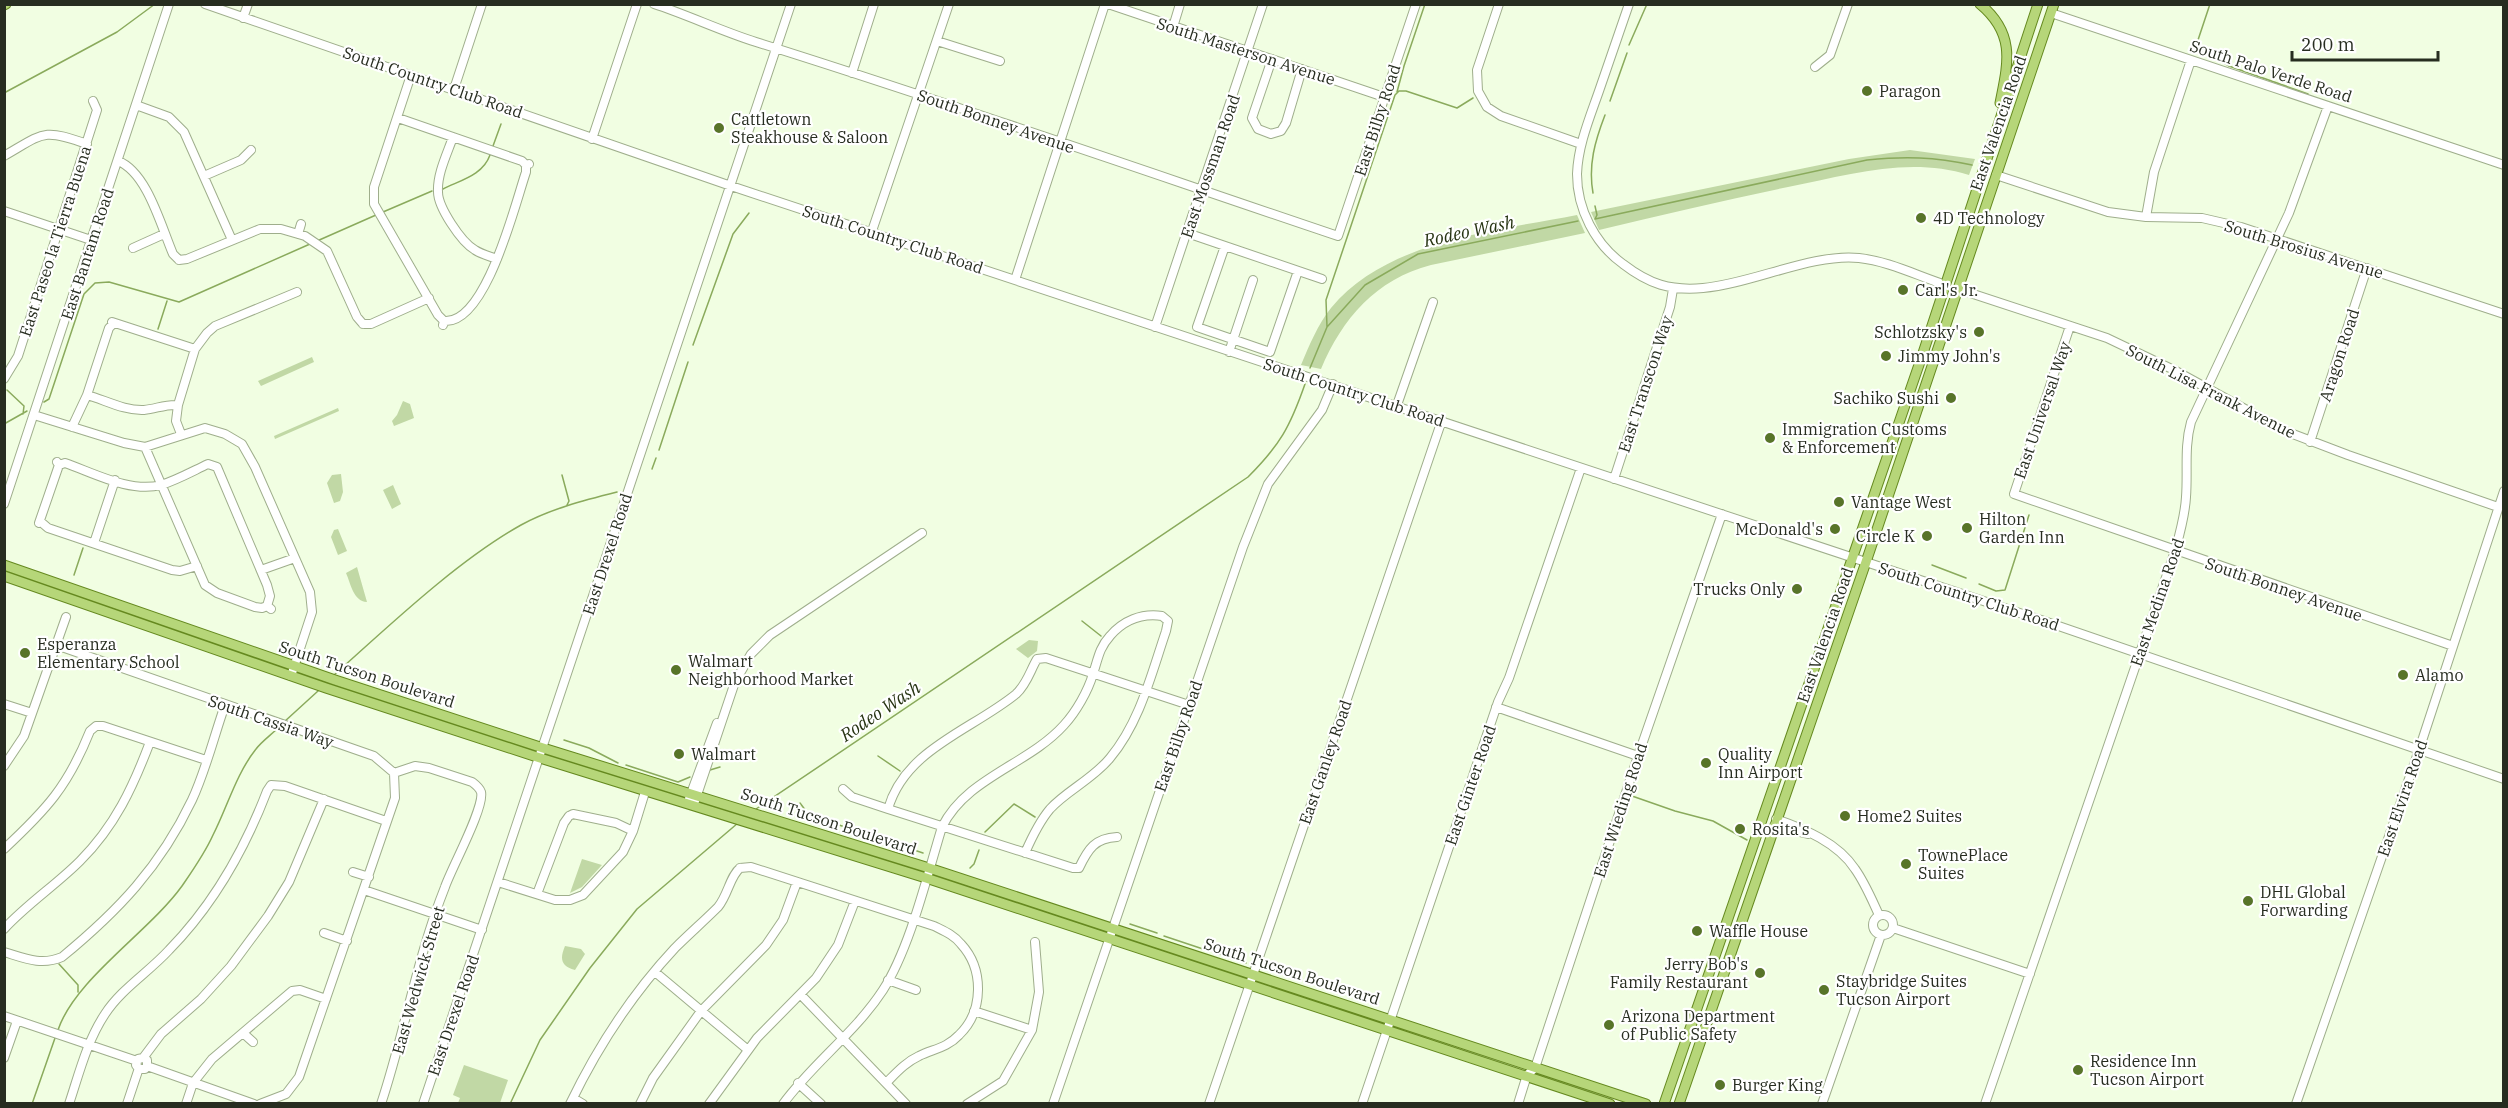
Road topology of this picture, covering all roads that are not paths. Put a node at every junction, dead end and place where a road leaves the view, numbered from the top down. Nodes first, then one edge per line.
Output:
1 (169, 4) edge
2 (205, 4) edge
3 (249, 4) edge
4 (482, 4) edge
5 (637, 4) edge
6 (654, 4) edge
7 (792, 4) edge
8 (874, 4) edge
9 (949, 4) edge
10 (1106, 4) edge
11 (1180, 4) edge
12 (1263, 4) edge
13 (1416, 4) edge
14 (1499, 4) edge
15 (1629, 4) edge
16 (1848, 4) edge
17 (1980, 4) edge
18 (2035, 5) edge
19 (2053, 9) edge
20 (243, 18) junction
21 (1173, 27) junction
22 (937, 41) junction
23 (777, 48) junction
24 (1248, 51) junction
25 (1272, 59) junction
26 (2191, 60) junction
27 (1000, 61) dead end
28 (1815, 67) dead end
29 (1302, 69) junction
30 (852, 73) junction
31 (411, 75) junction
32 (454, 88) junction
33 (918, 94) junction
34 (1384, 97) junction
35 (93, 101) dead end
36 (136, 105) junction
37 (2328, 105) junction
38 (398, 118) junction
39 (453, 137) junction
40 (592, 139) junction
41 (1061, 142) junction
42 (87, 144) junction
43 (1581, 144) junction
44 (1990, 149) junction
45 (251, 150) dead end
46 (4, 156) edge
47 (118, 161) junction
48 (2504, 165) edge
49 (204, 176) junction
50 (1996, 176) junction
51 (731, 186) junction
52 (1201, 190) junction
53 (5, 215) edge
54 (2146, 217) junction
55 (301, 224) dead end
56 (59, 229) junction
57 (872, 231) junction
58 (1187, 233) junction
59 (164, 234) junction
60 (298, 234) junction
61 (1338, 236) joint
62 (2278, 239) junction
63 (91, 240) junction
64 (232, 240) junction
65 (1225, 246) junction
66 (134, 248) dead end
67 (496, 259) junction
68 (2367, 268) junction
69 (1298, 271) junction
70 (1322, 279) dead end
71 (1015, 280) junction
72 (1253, 280) dead end
73 (1946, 285) junction
74 (1673, 289) junction
75 (1958, 289) junction
76 (297, 292) dead end
77 (429, 298) junction
78 (1432, 302) dead end
79 (2504, 314) edge
80 (2070, 326) junction
81 (1155, 327) junction
82 (1233, 340) junction
83 (195, 349) junction
84 (1229, 352) junction
85 (4, 379) edge
86 (1333, 384) junction
87 (2206, 388) junction
88 (87, 394) junction
89 (178, 405) junction
90 (1397, 405) junction
91 (34, 414) junction
92 (1442, 420) junction
93 (72, 427) junction
94 (181, 434) junction
95 (2310, 442) junction
96 (145, 447) junction
97 (1581, 468) junction
98 (1614, 479) junction
99 (115, 480) junction
100 (161, 484) junction
101 (2504, 491) edge
102 (2014, 494) joint
103 (5, 498) edge
104 (2498, 507) junction
105 (1722, 514) junction
106 (922, 533) dead end
107 (94, 543) junction
108 (2175, 551) junction
109 (1852, 557) junction
110 (295, 558) junction
111 (1866, 562) junction
112 (4, 565) edge
113 (197, 566) junction
114 (261, 570) junction
115 (4, 576) edge
116 (66, 617) dead end
117 (56, 645) junction
118 (2453, 646) junction
119 (2140, 654) junction
120 (293, 671) junction
121 (1093, 674) junction
122 (1146, 691) junction
123 (1804, 697) junction
124 (1817, 702) junction
125 (4, 704) edge
126 (225, 705) junction
127 (1189, 705) junction
128 (1496, 707) junction
129 (33, 713) junction
130 (150, 742) junction
131 (543, 748) junction
132 (2418, 750) junction
133 (1638, 756) junction
134 (540, 758) junction
135 (206, 760) junction
136 (4, 766) edge
137 (394, 773) junction
138 (2504, 779) edge
139 (843, 789) dead end
140 (645, 792) junction
141 (694, 795) junction
142 (324, 799) junction
143 (690, 805) junction
144 (888, 809) junction
145 (1761, 817) junction
146 (386, 821) junction
147 (1775, 822) junction
148 (942, 827) junction
149 (633, 831) junction
150 (1117, 837) dead end
151 (4, 849) edge
152 (1025, 853) junction
153 (353, 872) dead end
154 (927, 873) junction
155 (369, 878) junction
156 (498, 882) junction
157 (797, 882) junction
158 (364, 890) junction
159 (537, 894) junction
160 (855, 901) junction
161 (436, 914) junction
162 (1880, 915) junction
163 (912, 919) junction
164 (1893, 928) junction
165 (4, 929) edge
166 (482, 930) junction
167 (324, 933) dead end
168 (1111, 934) junction
169 (1881, 935) junction
170 (347, 941) junction
171 (1035, 942) dead end
172 (4, 952) edge
173 (1710, 967) junction
174 (1723, 971) junction
175 (654, 972) junction
176 (2030, 974) junction
177 (1251, 978) junction
178 (888, 980) junction
179 (916, 990) dead end
180 (801, 995) junction
181 (326, 999) junction
182 (701, 1011) junction
183 (975, 1011) junction
184 (4, 1016) edge
185 (17, 1021) junction
186 (1388, 1023) junction
187 (1032, 1030) junction
188 (243, 1033) junction
189 (842, 1038) junction
190 (253, 1042) dead end
191 (89, 1045) junction
192 (748, 1050) junction
193 (4, 1058) edge
194 (141, 1064) junction
195 (1531, 1071) junction
196 (1003, 1081) junction
197 (886, 1082) junction
198 (193, 1083) junction
199 (798, 1083) junction
200 (1010, 1089) dead end
201 (571, 1101) edge
202 (383, 1103) edge
203 (69, 1104) edge
204 (127, 1104) edge
205 (186, 1104) edge
206 (254, 1104) edge
207 (260, 1104) edge
208 (423, 1104) edge
209 (583, 1104) edge
210 (640, 1104) edge
211 (709, 1104) edge
212 (783, 1104) edge
213 (820, 1104) edge
214 (906, 1104) edge
215 (967, 1104) edge
216 (1053, 1104) edge
217 (1209, 1104) edge
218 (1362, 1104) edge
219 (1518, 1104) edge
220 (1610, 1104) edge
221 (1646, 1104) edge
222 (1664, 1104) edge
223 (1678, 1104) edge
224 (1822, 1104) edge
225 (1985, 1104) edge
226 (2296, 1104) edge

1 - 36 street, East Bantam Road
2 - 20 street, South Country Club Road
3 - 20 street
4 - 32 street
5 - 40 street
6 - 23 street, South Bonney Avenue
7 - 23 street, East Drexel Road
8 - 30 street
9 - 22 street
10 - 21 street, South Masterson Avenue
10 - 41 street
11 - 21 street
12 - 24 street, East Mossman Road
13 - 34 street, East Bilby Road
14 - 43 street
15 - 43 street
16 - 28 street
17 - 44 main road
18 - 19 main road, South Palo Verde Road
18 - 44 main road, East Valencia Road
19 - 26 street, South Palo Verde Road
19 - 50 main road, East Valencia Road
20 - 31 street, South Country Club Road
21 - 24 street, South Masterson Avenue
22 - 27 street
22 - 33 street
23 - 30 street, South Bonney Avenue
23 - 51 street, East Drexel Road
24 - 25 street, South Masterson Avenue
24 - 52 street, East Mossman Road
25 - 29 street, South Masterson Avenue
25 - 29 street
26 - 37 street, South Palo Verde Road
26 - 54 street
29 - 34 street, South Masterson Avenue
30 - 33 street, South Bonney Avenue
31 - 32 street, South Country Club Road
31 - 38 street
32 - 40 street, South Country Club Road
33 - 41 street, South Bonney Avenue
33 - 57 street
34 - 61 street, East Bilby Road
35 - 42 street, East Paseo la Tierra Buena
36 - 47 street, East Bantam Road
36 - 49 street
37 - 48 street, South Palo Verde Road
37 - 62 street, East Medina Road
38 - 39 street
38 - 77 street
39 - 67 street
39 - 67 street
40 - 51 street, South Country Club Road
41 - 52 street, South Bonney Avenue
41 - 71 street
42 - 46 street
42 - 56 street, East Paseo la Tierra Buena
43 - 74 street
44 - 73 main road, East Valencia Road
45 - 49 street
47 - 59 street
47 - 63 street, East Bantam Road
49 - 64 street
50 - 54 street, South Brosius Avenue
50 - 75 main road, East Valencia Road
51 - 57 street, South Country Club Road
51 - 131 street, East Drexel Road
52 - 58 street, East Mossman Road
52 - 61 street, South Bonney Avenue
53 - 56 street
54 - 62 street, South Brosius Avenue
55 - 60 street
56 - 63 street
56 - 85 street, East Paseo la Tierra Buena
57 - 71 street, South Country Club Road
58 - 65 street
58 - 81 street, East Mossman Road
59 - 64 street
59 - 66 street
60 - 64 street
60 - 77 street
62 - 68 street, South Brosius Avenue
62 - 87 street, East Medina Road
63 - 91 street, East Bantam Road
65 - 69 street
65 - 82 street
67 - 77 street
68 - 79 street, South Brosius Avenue
68 - 95 street, Aragon Road
69 - 70 street
69 - 82 street
71 - 81 street, South Country Club Road
72 - 82 street
73 - 74 street
73 - 75 main road
73 - 109 main road, East Valencia Road
74 - 98 street, East Transcon Way
75 - 80 street, South Lisa Frank Avenue
75 - 111 main road, East Valencia Road
76 - 83 street
78 - 90 street
80 - 87 street, South Lisa Frank Avenue
80 - 102 street, East Universal Way
81 - 84 street, South Country Club Road
82 - 84 street
83 - 88 street
83 - 89 street
84 - 86 street, South Country Club Road
86 - 90 street, South Country Club Road
86 - 127 street, East Bilby Road
87 - 95 street, South Lisa Frank Avenue
87 - 108 street, East Medina Road
88 - 89 street
88 - 93 street
89 - 94 street
90 - 92 street, South Country Club Road
91 - 93 street
91 - 103 street, East Bantam Road
92 - 97 street, South Country Club Road
92 - 177 street, East Ganley Road
93 - 96 street
94 - 96 street
94 - 110 street
95 - 104 street, South Lisa Frank Avenue
96 - 100 street
97 - 98 street, South Country Club Road
97 - 128 street, East Ginter Road
98 - 105 street, South Country Club Road
99 - 100 street
99 - 107 street
99 - 107 street
100 - 113 street
100 - 114 street
101 - 104 street, East Elvira Road
102 - 108 street, South Bonney Avenue
104 - 118 street, East Elvira Road
105 - 109 street, South Country Club Road
105 - 133 street, East Wieding Road
106 - 141 street
107 - 113 street
108 - 118 street, South Bonney Avenue
108 - 119 street, East Medina Road
109 - 111 street, South Country Club Road
109 - 123 main road, East Valencia Road
110 - 114 street
110 - 120 street
111 - 119 street, South Country Club Road
111 - 124 main road, East Valencia Road
112 - 120 main road, South Tucson Boulevard
113 - 114 street
115 - 120 main road, South Tucson Boulevard
116 - 117 street
117 - 126 street, South Cassia Way
117 - 129 street
118 - 132 street, East Elvira Road
119 - 132 street, South Country Club Road
119 - 176 street, East Medina Road
120 - 131 main road, South Tucson Boulevard
120 - 134 main road, South Tucson Boulevard
121 - 122 street
121 - 122 street
121 - 144 street
121 - 148 street
122 - 127 street
122 - 152 street
123 - 124 main road
123 - 145 main road, East Valencia Road
124 - 147 main road, East Valencia Road
125 - 129 street
126 - 135 street
126 - 137 street, South Cassia Way
127 - 168 street, East Bilby Road
128 - 133 street
128 - 186 street, East Ginter Road
129 - 136 street
130 - 135 street
130 - 151 street
130 - 165 street
131 - 134 street, East Drexel Road
131 - 141 main road, South Tucson Boulevard
132 - 138 street, South Country Club Road
132 - 226 street, East Elvira Road
133 - 195 street, East Wieding Road
134 - 140 main road, South Tucson Boulevard
134 - 156 street, East Drexel Road
135 - 172 street
137 - 146 street
137 - 161 street, East Wedwick Street
139 - 144 street
140 - 143 main road, South Tucson Boulevard
140 - 149 street
141 - 143 street
141 - 154 main road, South Tucson Boulevard
142 - 146 street
142 - 191 street
142 - 194 street
143 - 154 main road, South Tucson Boulevard
144 - 148 street
145 - 147 main road
145 - 173 main road, East Valencia Road
146 - 155 street
147 - 162 street
147 - 174 main road, East Valencia Road
148 - 152 street
148 - 154 street
149 - 159 street
149 - 159 street
150 - 152 street
153 - 155 street
154 - 163 street
154 - 168 main road, South Tucson Boulevard
155 - 158 street
156 - 159 street
156 - 166 street, East Drexel Road
157 - 160 street
157 - 175 street
157 - 182 street
158 - 161 street
158 - 170 street
160 - 163 street
160 - 180 street
161 - 166 street
161 - 202 street, East Wedwick Street
162 - 164 street
162 - 169 street
163 - 178 street
163 - 183 street
164 - 169 street
164 - 176 street
166 - 208 street, East Drexel Road
167 - 170 street
168 - 177 main road, South Tucson Boulevard
168 - 216 street, East Bilby Road
169 - 224 street
170 - 181 street
171 - 187 street
173 - 174 main road
173 - 222 main road, East Valencia Road
174 - 223 main road, East Valencia Road
175 - 182 street
175 - 201 street
176 - 225 street, East Medina Road
177 - 186 main road, South Tucson Boulevard
177 - 217 street, East Ganley Road
178 - 179 street
178 - 189 street
180 - 189 street
180 - 192 street
181 - 188 street
181 - 207 street
182 - 192 street
182 - 210 street
183 - 187 street
183 - 197 street
184 - 185 street
185 - 191 street
185 - 193 street
186 - 195 main road, South Tucson Boulevard
186 - 218 street, East Ginter Road
187 - 196 street
188 - 190 street
188 - 198 street
189 - 197 street
189 - 199 street
191 - 194 street
191 - 203 street
192 - 211 street
194 - 198 street
194 - 204 street
195 - 219 street, East Wieding Road
195 - 220 main road, South Tucson Boulevard
195 - 221 main road, South Tucson Boulevard
196 - 200 street
196 - 215 street
197 - 214 street
198 - 205 street
198 - 206 street
199 - 212 street
199 - 213 street
201 - 209 street

